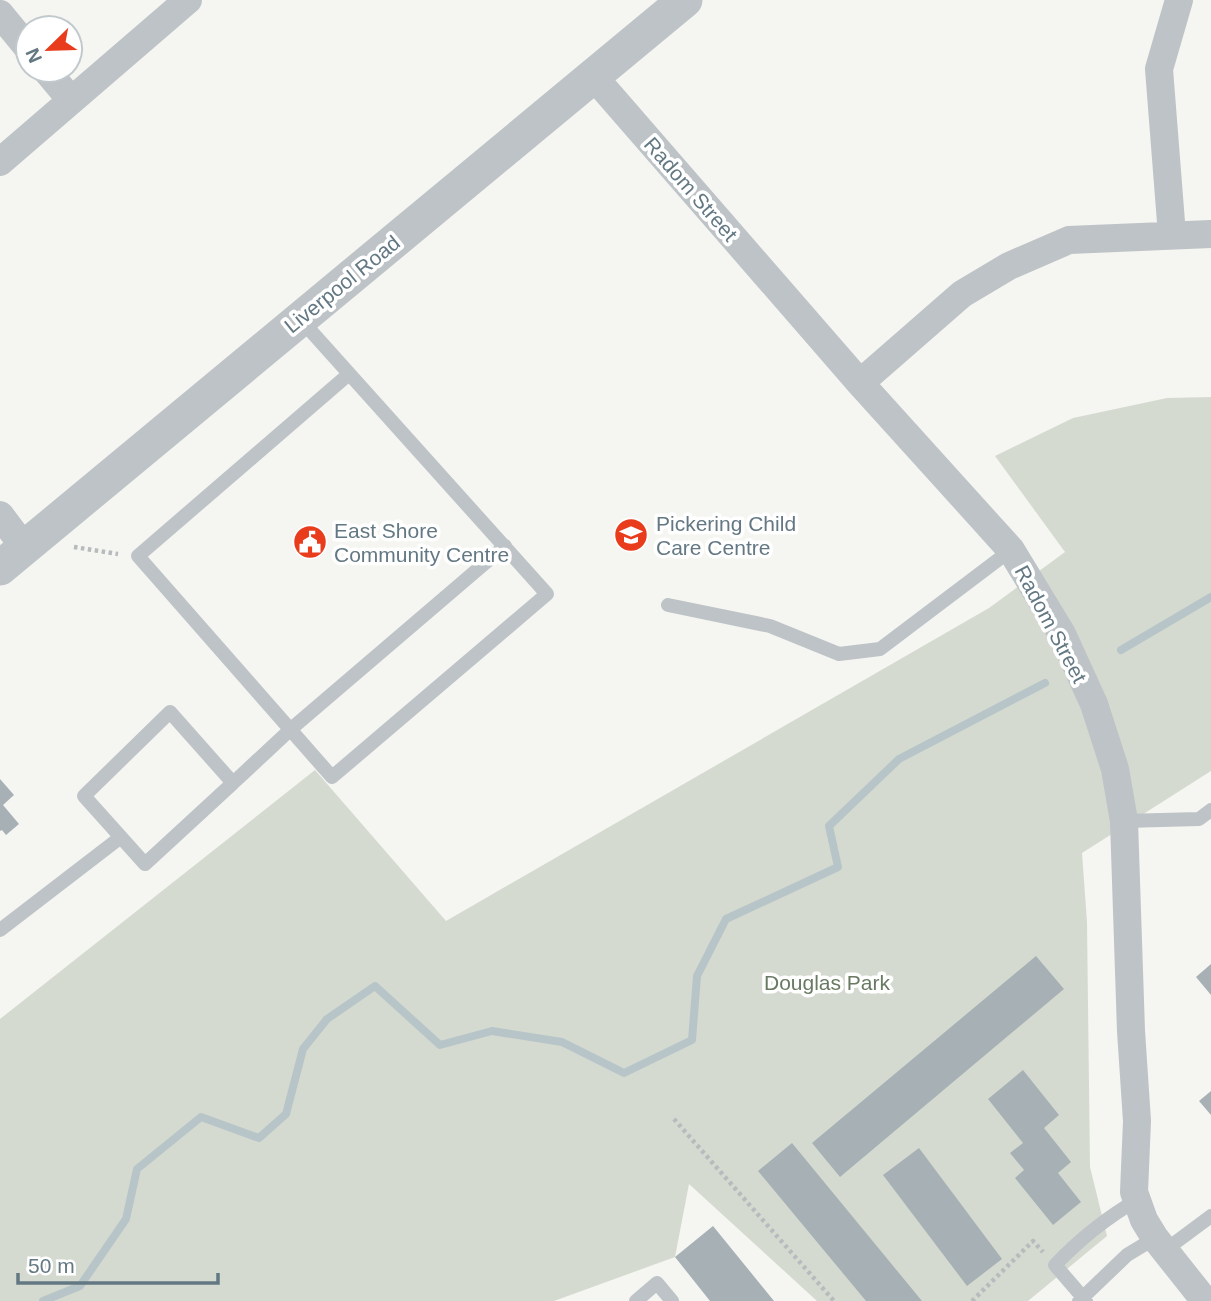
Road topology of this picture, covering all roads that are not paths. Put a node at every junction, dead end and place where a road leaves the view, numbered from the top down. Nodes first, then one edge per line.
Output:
1 (188, 0) edge
2 (685, 0) edge
3 (1179, 0) edge
4 (0, 13) edge
5 (14, 30) edge
6 (594, 77) junction
7 (58, 84) edge
8 (71, 100) junction
9 (0, 162) edge
10 (1211, 234) edge
11 (1172, 235) junction
12 (300, 319) junction
13 (349, 374) junction
14 (860, 383) junction
15 (0, 515) edge
16 (505, 546) junction
17 (1011, 550) junction
18 (12, 558) edge
19 (668, 605) dead end
20 (290, 729) junction
21 (233, 783) junction
22 (1211, 810) edge
23 (1124, 821) junction
24 (121, 837) junction
25 (0, 930) edge
26 (1137, 1200) junction
27 (1211, 1216) edge
28 (1160, 1245) junction
29 (1083, 1300) edge
30 (636, 1301) edge
31 (673, 1301) edge
32 (1205, 1301) edge

1 - 8 street
2 - 6 street, Liverpool Road
3 - 11 street
4 - 5 street
6 - 12 street, Liverpool Road
6 - 14 street, Radom Street
7 - 8 street
8 - 9 street
10 - 11 street
11 - 14 street
12 - 13 lane
12 - 18 street, Liverpool Road
13 - 16 lane
13 - 20 lane
14 - 17 street, Radom Street
15 - 18 street
16 - 20 lane
16 - 20 lane
17 - 19 lane
17 - 23 street, Radom Street
20 - 21 lane
21 - 24 lane
21 - 24 lane
22 - 23 lane
23 - 26 street, Radom Street
24 - 25 lane
26 - 28 street, Radom Street
26 - 29 lane
27 - 28 lane
28 - 29 lane
28 - 32 street, Radom Street
30 - 31 lane

